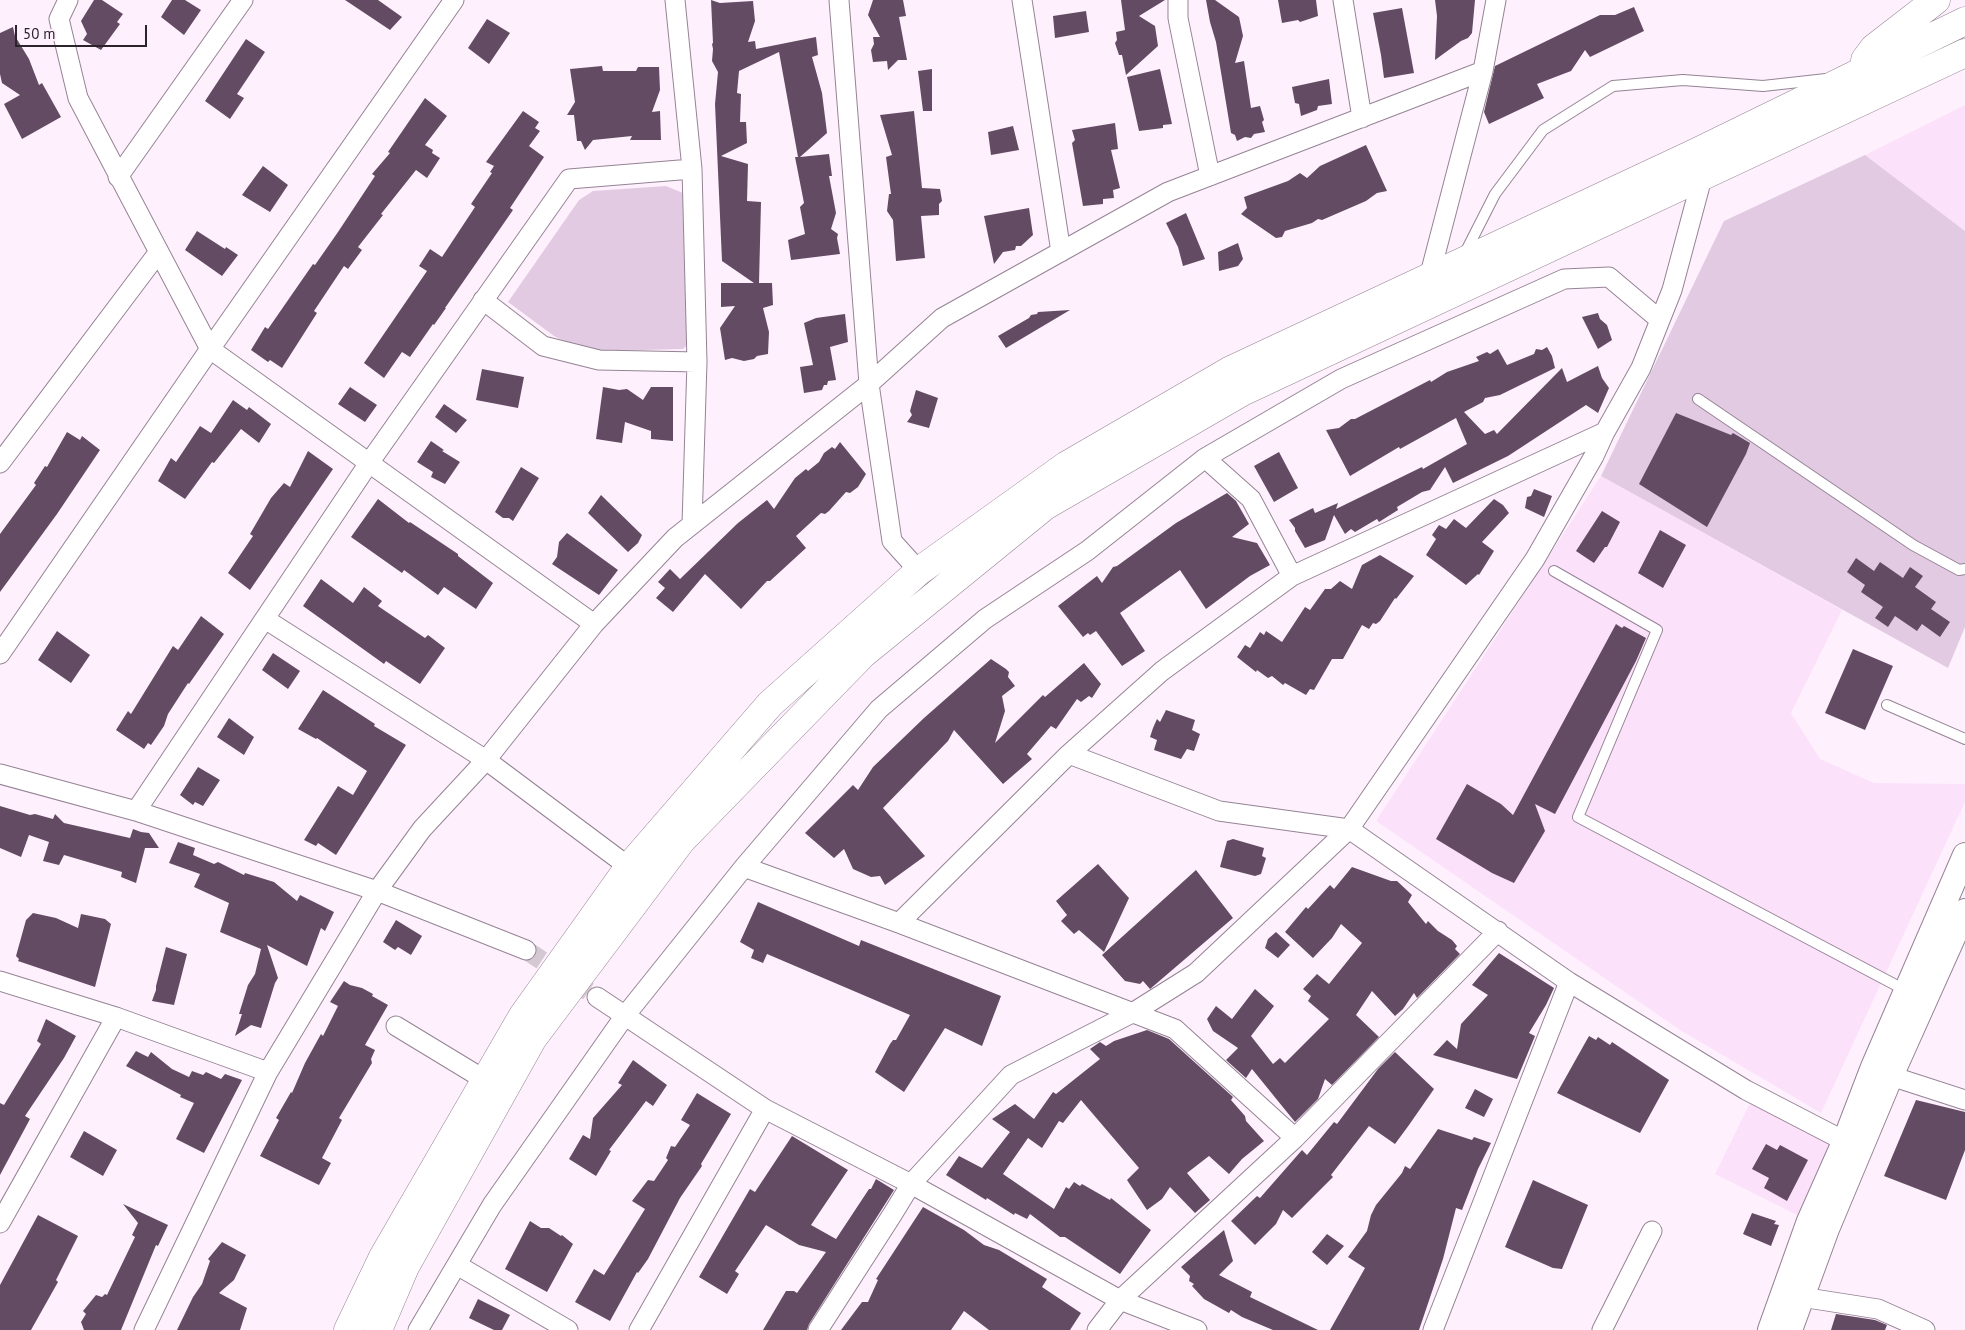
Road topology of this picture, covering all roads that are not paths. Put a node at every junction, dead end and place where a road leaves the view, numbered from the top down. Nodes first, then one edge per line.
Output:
1 (68, 0) edge
2 (243, 0) edge
3 (675, 0) edge
4 (839, 0) edge
5 (1022, 0) edge
6 (1178, 0) edge
7 (1343, 0) edge
8 (1496, 0) edge
9 (1936, 0) edge
10 (452, 1) edge
11 (1965, 21) edge
12 (1965, 53) edge
13 (1483, 71) junction
14 (1852, 76) junction
15 (1362, 118) junction
16 (692, 169) junction
17 (1210, 176) junction
18 (118, 177) junction
19 (1702, 178) junction
20 (1061, 252) junction
21 (158, 253) junction
22 (1460, 263) junction
23 (1429, 278) junction
24 (483, 300) junction
25 (1660, 320) junction
26 (210, 349) junction
27 (697, 362) junction
28 (869, 384) junction
29 (1698, 400) dead end
30 (1605, 432) junction
31 (1205, 458) junction
32 (0, 462) edge
33 (369, 463) junction
34 (692, 524) junction
35 (1965, 569) edge
36 (919, 570) junction
37 (1554, 571) dead end
38 (1292, 576) junction
39 (265, 618) junction
40 (594, 624) junction
41 (0, 654) edge
42 (1887, 704) dead end
43 (1965, 739) edge
44 (1069, 754) junction
45 (486, 760) junction
46 (0, 774) edge
47 (136, 811) junction
48 (1350, 829) junction
49 (1965, 855) edge
50 (629, 867) junction
51 (744, 867) junction
52 (377, 891) junction
53 (1965, 911) edge
54 (899, 923) junction
55 (1498, 931) junction
56 (526, 950) tunnel mouth
57 (0, 981) edge
58 (1569, 982) junction
59 (1916, 995) junction
60 (597, 997) tunnel mouth
61 (1134, 1012) junction
62 (116, 1017) junction
63 (624, 1017) junction
64 (396, 1026) dead end
65 (268, 1072) junction
66 (1882, 1072) junction
67 (485, 1080) junction
68 (1965, 1100) edge
69 (765, 1109) junction
70 (1295, 1138) junction
71 (1853, 1145) junction
72 (911, 1184) junction
73 (0, 1223) edge
74 (1652, 1230) dead end
75 (456, 1265) junction
76 (1801, 1297) junction
77 (1120, 1300) junction
78 (144, 1330) edge
79 (348, 1330) edge
80 (378, 1330) edge
81 (418, 1330) edge
82 (568, 1330) edge
83 (639, 1330) edge
84 (818, 1330) edge
85 (1097, 1330) edge
86 (1197, 1330) edge
87 (1433, 1330) edge
88 (1602, 1330) edge
89 (1770, 1330) edge
90 (1790, 1330) edge
91 (1925, 1330) edge

1 - 18 street
2 - 18 street
3 - 16 street
4 - 28 street
5 - 20 street
6 - 17 street
7 - 15 street
8 - 13 street
9 - 14 highway
10 - 26 street
11 - 14 highway
12 - 19 highway
13 - 15 street
13 - 23 street
14 - 22 highway
14 - 22 lane
15 - 17 street
16 - 24 street
16 - 27 street
17 - 20 street
18 - 21 street
19 - 25 street
19 - 80 highway
20 - 28 street
21 - 26 street
21 - 32 street
22 - 23 highway
23 - 36 highway
24 - 27 street
24 - 33 street
25 - 30 street
25 - 31 street
26 - 33 street
26 - 41 street
27 - 34 street
28 - 34 street
28 - 36 street
29 - 35 lane
30 - 38 street
30 - 48 street
31 - 38 street
31 - 51 street
33 - 39 street
33 - 40 street
34 - 40 street
36 - 50 highway
37 - 59 lane
38 - 44 street
39 - 45 street
39 - 47 street
40 - 45 street
42 - 43 lane
44 - 48 street
44 - 54 street
45 - 50 street
45 - 52 street
46 - 47 street
47 - 52 street
48 - 55 street
48 - 61 street
49 - 59 street
50 - 67 highway
51 - 54 street
51 - 63 street
52 - 56 street
52 - 65 street
53 - 59 street
54 - 61 street
55 - 58 street
55 - 70 street
57 - 62 street
58 - 71 street
58 - 87 street
59 - 66 street
60 - 63 street
61 - 70 street
61 - 72 street
62 - 65 street
62 - 73 street
63 - 69 street
63 - 75 street
64 - 67 street
65 - 78 street
66 - 68 street
66 - 71 street
67 - 79 highway
69 - 72 street
69 - 83 street
70 - 77 street
71 - 76 street
71 - 89 street
72 - 77 street
72 - 84 street
74 - 88 street
75 - 81 street
75 - 82 street
76 - 90 street
76 - 91 street
77 - 85 street
77 - 86 street

